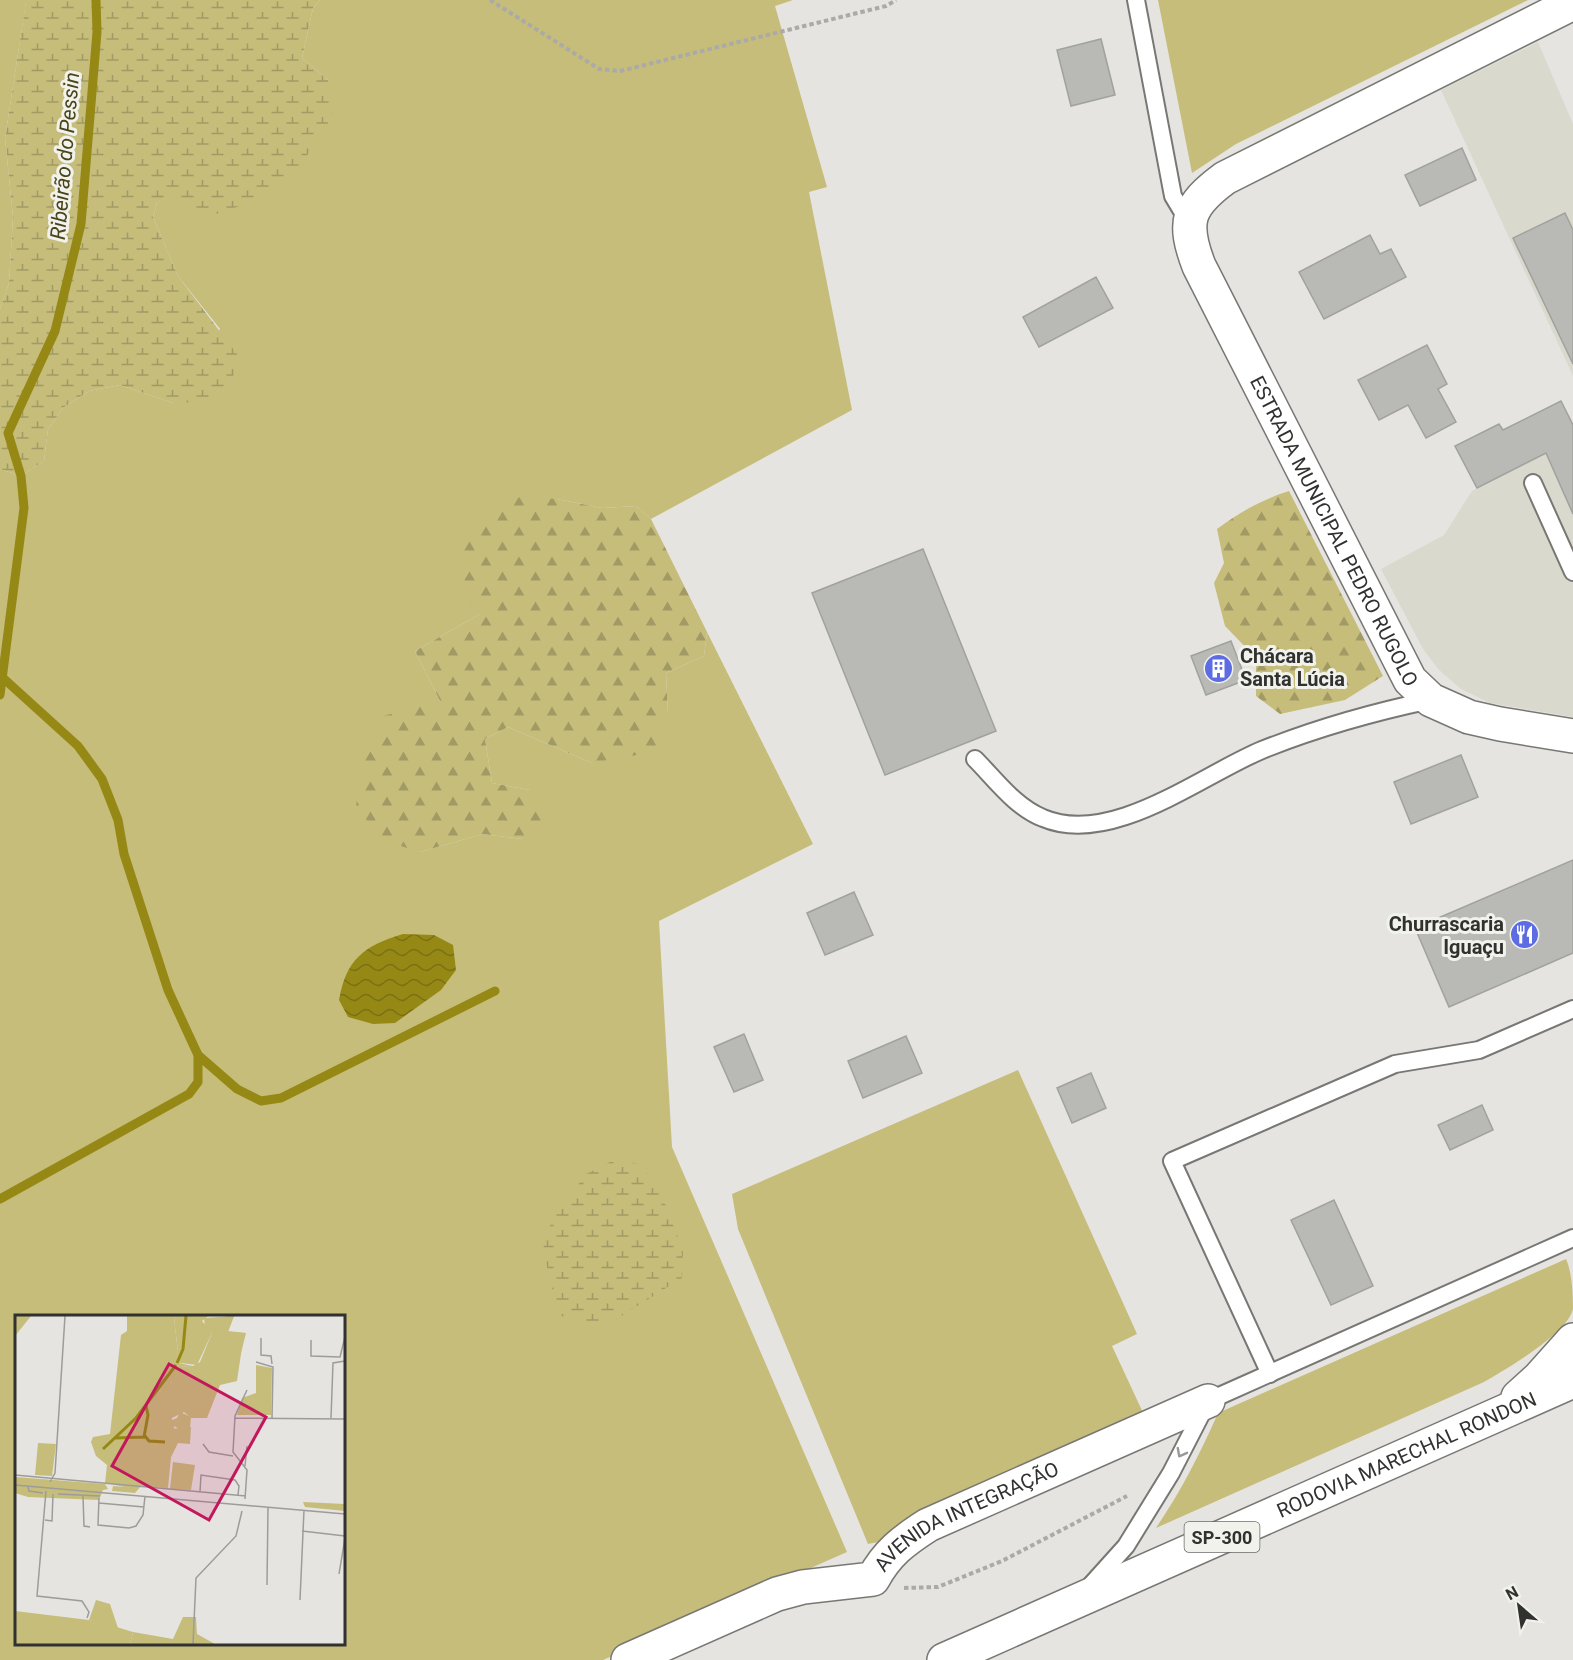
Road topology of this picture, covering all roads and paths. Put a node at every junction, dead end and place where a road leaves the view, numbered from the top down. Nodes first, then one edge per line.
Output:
1 (490, 0) edge
2 (896, 0) edge
3 (1136, 0) edge
4 (1573, 3) edge
5 (1188, 221) junction
6 (1533, 483) dead end
7 (1573, 572) edge
8 (1431, 700) junction
9 (1573, 736) edge
10 (975, 759) dead end
11 (1573, 1009) edge
12 (1573, 1238) edge
13 (1573, 1340) edge
14 (1270, 1374) junction
15 (1573, 1381) edge
16 (1208, 1401) junction
17 (1573, 1408) edge
18 (1498, 1414) junction
19 (1128, 1495) dead end
20 (873, 1579) junction
21 (1073, 1603) junction
22 (628, 1660) edge
23 (944, 1660) edge

1 - 2 path
3 - 5 lane
4 - 5 street
5 - 8 street, ESTRADA MUNICIPAL PEDRO RUGOLO
6 - 7 lane
8 - 9 street, ESTRADA MUNICIPAL PEDRO RUGOLO
8 - 10 lane
11 - 14 lane
12 - 14 lane
13 - 18 street
14 - 16 lane
15 - 18 street, RODOVIA MARECHAL RONDON / SP-300
16 - 20 street, AVENIDA INTEGRAÇÃO
16 -> 21 lane
17 - 18 street
18 - 21 street, RODOVIA MARECHAL RONDON / SP-300
19 - 20 path
20 - 22 street, AVENIDA INTEGRAÇÃO
21 - 23 street, RODOVIA MARECHAL RONDON / SP-300

